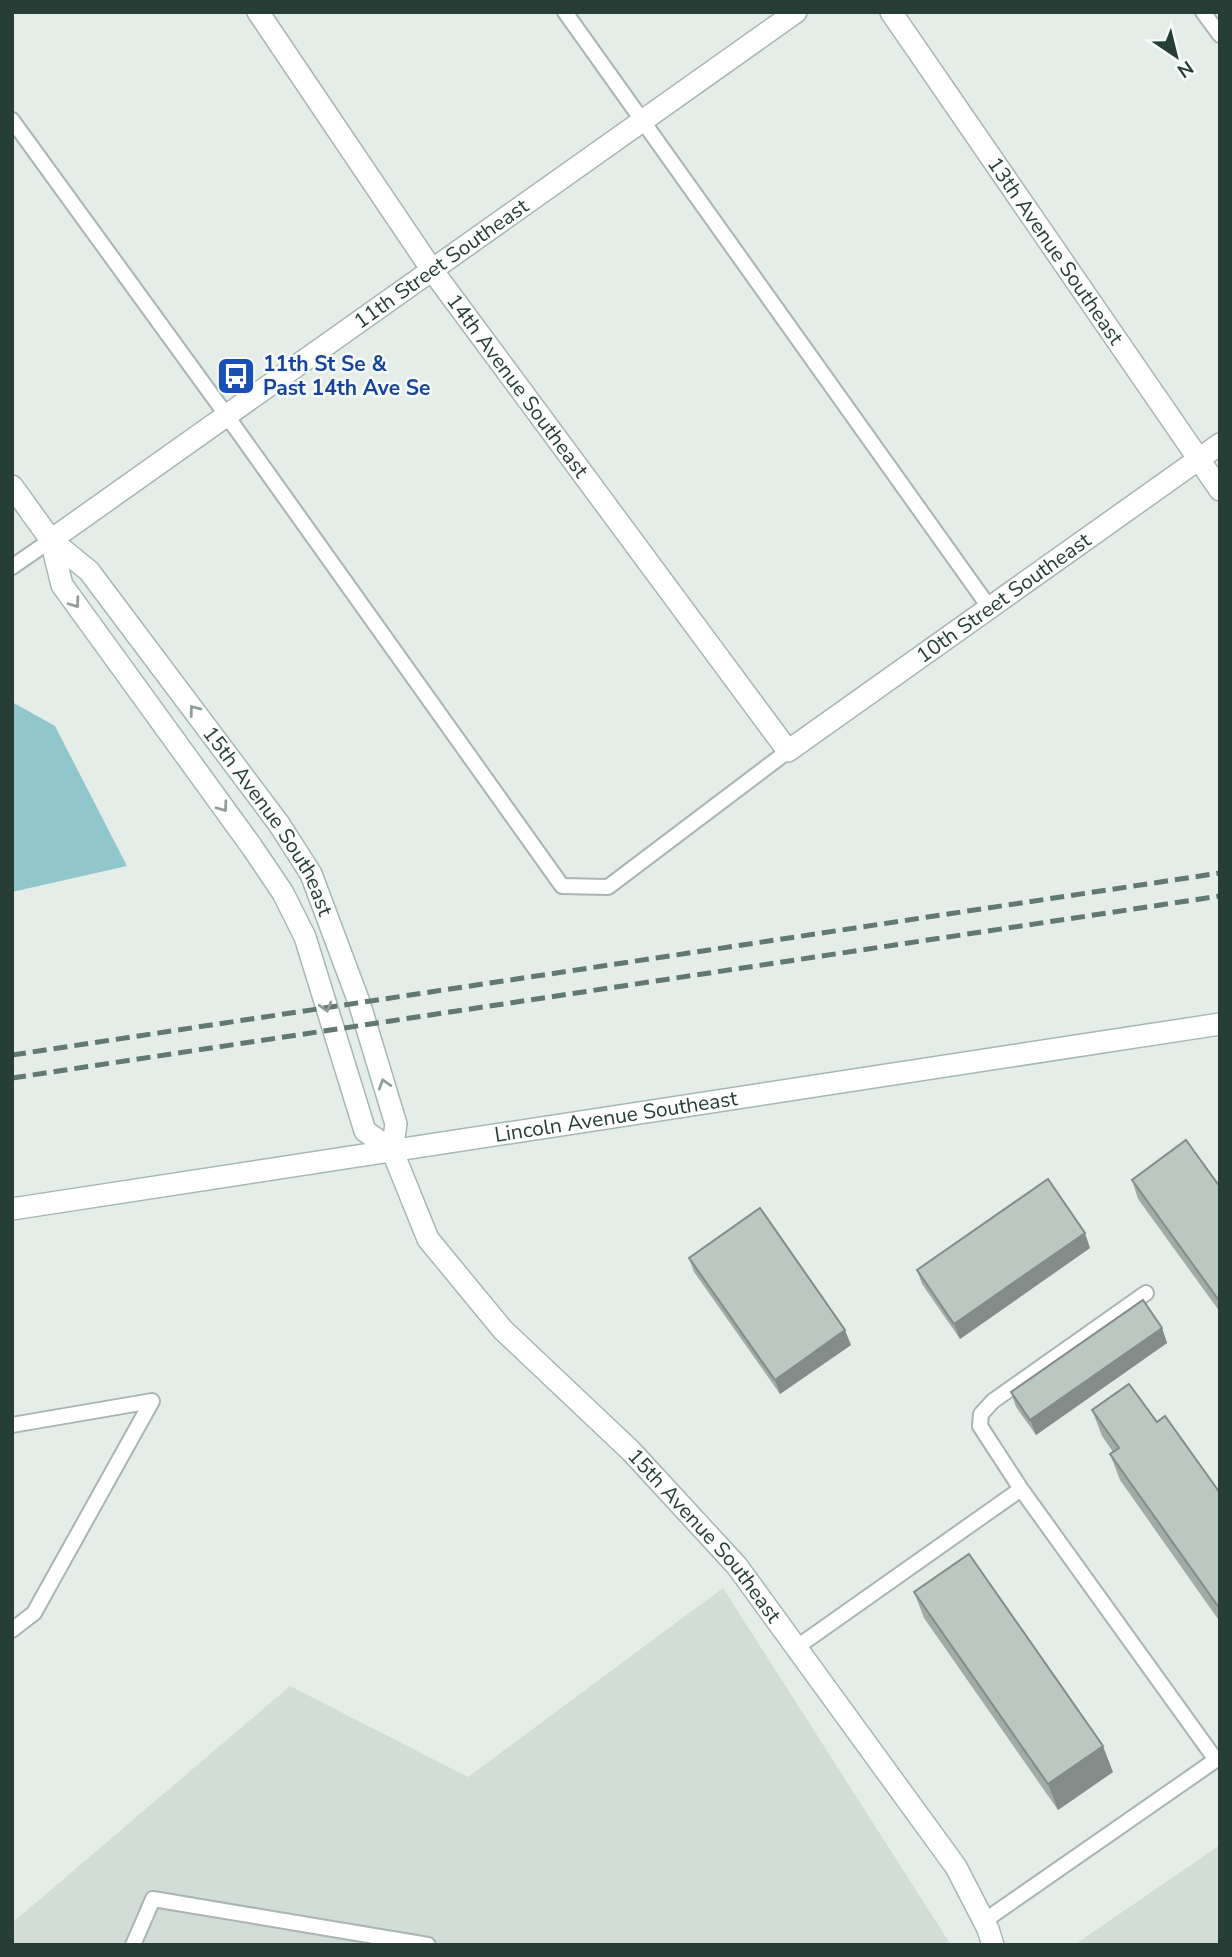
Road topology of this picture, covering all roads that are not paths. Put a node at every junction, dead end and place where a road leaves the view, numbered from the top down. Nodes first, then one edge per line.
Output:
1 (258, 12) edge
2 (565, 12) edge
3 (796, 12) edge
4 (891, 12) edge
5 (1203, 12) edge
6 (1220, 35) edge
7 (12, 120) edge
8 (642, 121) junction
9 (432, 270) junction
10 (227, 416) junction
11 (1220, 444) edge
12 (1198, 459) junction
13 (12, 486) edge
14 (1220, 489) edge
15 (51, 540) junction
16 (12, 567) edge
17 (989, 607) junction
18 (788, 751) junction
19 (1220, 1024) edge
20 (392, 1150) junction
21 (12, 1209) edge
22 (1146, 1293) dead end
23 (12, 1425) edge
24 (1021, 1489) junction
25 (12, 1630) edge
26 (797, 1647) junction
27 (1218, 1759) edge
28 (984, 1922) junction
29 (133, 1945) edge
30 (428, 1945) edge
31 (993, 1945) edge

1 - 9 street, 14th Avenue Southeast
2 - 8 lane
3 - 8 street, 11th Street Southeast
4 - 12 street, 13th Avenue Southeast
5 - 6 lane
7 - 10 lane
8 - 9 street, 11th Street Southeast
8 - 17 lane
9 - 10 street, 11th Street Southeast
9 - 18 street, 14th Avenue Southeast
10 - 15 street, 11th Street Southeast
10 - 18 lane
11 - 12 street, 10th Street Southeast
12 - 14 street, 13th Avenue Southeast
12 - 17 street, 10th Street Southeast
13 - 15 street, 15th Avenue Southeast
15 - 16 lane
15 -> 20 street, 15th Avenue Southeast
20 -> 15 street, 15th Avenue Southeast
17 - 18 street, 10th Street Southeast
19 - 20 street, Lincoln Avenue Southeast
20 - 21 street, Lincoln Avenue Southeast
20 - 26 street, 15th Avenue Southeast
22 - 24 lane
23 - 25 lane
24 - 26 lane
24 - 27 lane
26 - 28 street, 15th Avenue Southeast
27 - 28 lane
28 - 31 street, 15th Avenue Southeast
29 - 30 lane

